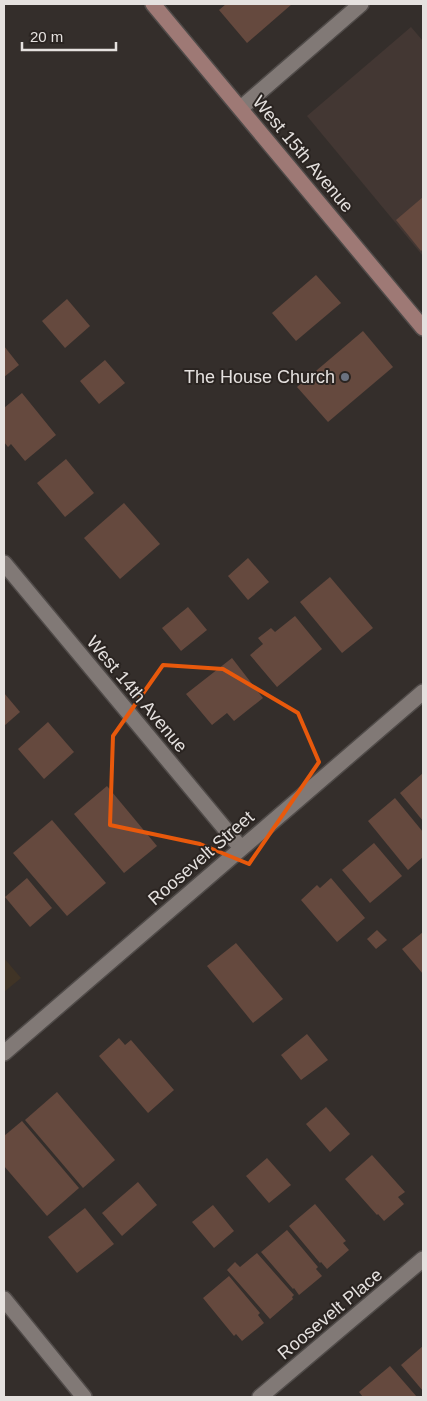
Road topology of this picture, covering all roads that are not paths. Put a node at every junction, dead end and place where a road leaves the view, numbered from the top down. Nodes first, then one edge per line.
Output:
1 (153, 4) edge
2 (361, 4) edge
3 (241, 108) junction
4 (423, 328) edge
5 (4, 563) edge
6 (423, 692) edge
7 (241, 848) junction
8 (4, 1053) edge
9 (423, 1259) edge
10 (4, 1299) edge
11 (84, 1397) edge
12 (260, 1397) edge

1 - 3 main road, West 15th Avenue
2 - 3 street
3 - 4 main road, West 15th Avenue
5 - 7 street, West 14th Avenue
6 - 7 street, Roosevelt Street
7 - 8 street, Roosevelt Street
9 - 12 street, Roosevelt Place
10 - 11 street

